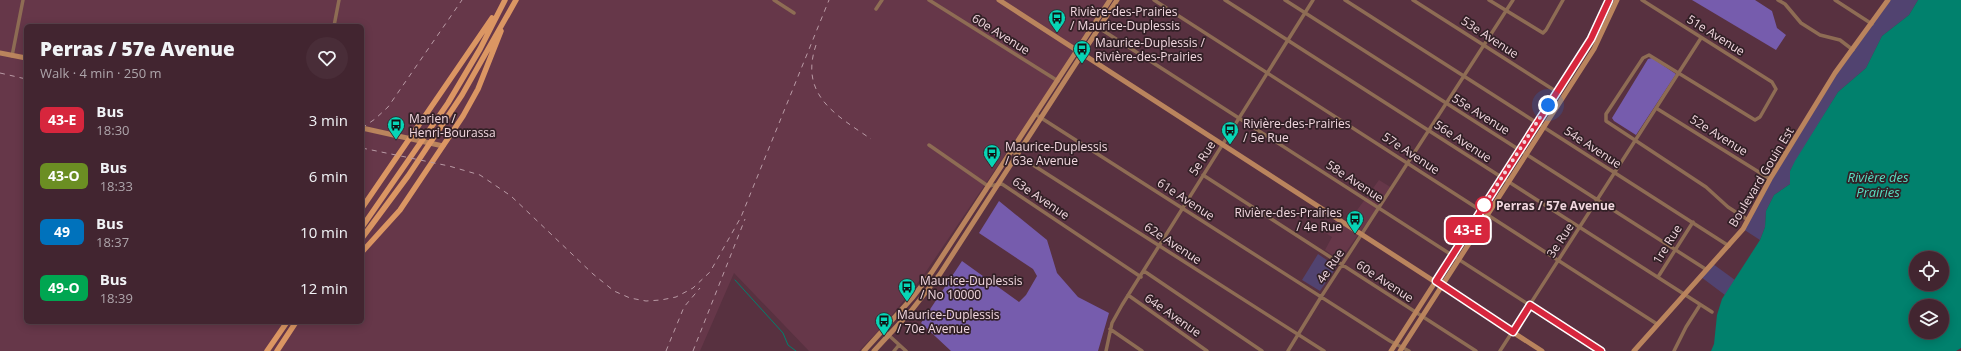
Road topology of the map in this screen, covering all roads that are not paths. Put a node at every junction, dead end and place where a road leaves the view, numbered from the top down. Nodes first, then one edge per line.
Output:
1 (23, 0) edge
2 (339, 0) edge
3 (516, 0) edge
4 (774, 0) edge
5 (882, 0) edge
6 (929, 0) edge
7 (999, 0) edge
8 (1110, 0) edge
9 (1117, 0) edge
10 (1154, 0) edge
11 (1225, 0) edge
12 (1285, 0) edge
13 (1313, 0) edge
14 (1345, 0) edge
15 (1413, 0) edge
16 (1489, 0) edge
17 (1513, 0) edge
18 (1563, 0) edge
19 (1609, 0) edge
20 (1618, 0) edge
21 (1642, 0) edge
22 (1778, 0) edge
23 (1835, 0) edge
24 (1888, 0) edge
25 (504, 1) edge
26 (876, 10) dead end
27 (1506, 11) junction
28 (508, 12) junction
29 (794, 13) dead end
30 (1305, 13) junction
31 (334, 24) edge
32 (1872, 24) junction
33 (1099, 28) junction
34 (1701, 38) junction
35 (1288, 41) junction
36 (1484, 45) junction
37 (1853, 50) junction
38 (1080, 52) junction
39 (0, 53) edge
40 (12, 56) junction
41 (24, 58) edge
42 (1268, 73) junction
43 (1679, 73) junction
44 (1464, 76) junction
45 (1057, 81) junction
46 (1063, 85) junction
47 (1557, 92) junction
48 (1446, 104) junction
49 (1656, 108) junction
50 (1035, 114) junction
51 (1041, 118) junction
52 (1239, 118) junction
53 (1537, 122) junction
54 (1544, 127) junction
55 (364, 128) edge
56 (1429, 131) junction
57 (410, 139) junction
58 (1635, 141) junction
59 (1223, 144) junction
60 (929, 145) dead end
61 (443, 146) junction
62 (1519, 150) junction
63 (1011, 151) junction
64 (1526, 154) junction
65 (1017, 156) junction
66 (1408, 163) junction
67 (1614, 172) junction
68 (1203, 175) junction
69 (1502, 178) junction
70 (1770, 179) junction
71 (1508, 182) junction
72 (998, 185) junction
73 (988, 186) junction
74 (1597, 199) junction
75 (364, 205) edge
76 (1183, 208) junction
77 (1379, 208) junction
78 (1481, 210) junction
79 (1487, 214) junction
80 (1748, 220) junction
81 (1693, 222) junction
82 (364, 224) edge
83 (1580, 227) junction
84 (1362, 234) junction
85 (364, 235) edge
86 (1159, 246) junction
87 (1729, 246) junction
88 (364, 250) edge
89 (1676, 250) junction
90 (1452, 255) junction
91 (1458, 259) junction
92 (1559, 260) junction
93 (1342, 265) junction
94 (1707, 270) junction
95 (1144, 271) junction
96 (1141, 277) junction
97 (1658, 277) junction
98 (926, 281) junction
99 (1436, 281) junction
100 (1442, 285) junction
101 (932, 286) junction
102 (1128, 295) junction
103 (1685, 295) junction
104 (1321, 297) junction
105 (1530, 305) junction
106 (1700, 305) junction
107 (1416, 312) junction
108 (1712, 312) dead end
109 (1422, 316) junction
110 (285, 324) edge
111 (295, 324) edge
112 (1657, 324) junction
113 (1110, 329) junction
114 (883, 330) junction
115 (1513, 332) junction
116 (1298, 334) junction
117 (889, 335) junction
118 (1395, 344) junction
119 (900, 345) junction
120 (1401, 349) edge
121 (267, 351) edge
122 (277, 351) edge
123 (864, 351) edge
124 (874, 351) edge
125 (894, 351) edge
126 (906, 351) edge
127 (1106, 351) edge
128 (1142, 351) edge
129 (1207, 351) edge
130 (1262, 351) edge
131 (1288, 351) edge
132 (1324, 351) edge
133 (1391, 351) edge
134 (1409, 351) edge
135 (1476, 351) edge
136 (1500, 351) edge
137 (1542, 351) edge
138 (1601, 351) edge
139 (1634, 351) edge
140 (1674, 351) edge

1 - 40 street
2 - 31 street
3 - 28 main road
4 - 29 street
5 - 26 street
6 - 45 street, 60e Avenue
7 - 38 street
8 - 38 street
9 - 33 street
10 - 42 street, 57e Avenue
11 - 35 street, 56e Avenue
12 - 30 street, 55e Avenue
13 - 30 street, 5e Rue
14 - 44 street, 54e Avenue
15 - 36 street, 53e Avenue
16 - 27 street
17 - 27 street, 4e Rue
18 - 27 street
19 - 47 street
20 - 54 street
21 - 34 street, 51e Avenue
22 - 37 street
23 - 32 street
24 - 32 street, Boulevard Gouin Est
25 - 57 main road
25 - 82 main road
27 - 36 street, 4e Rue
28 - 61 main road
28 - 85 main road
30 - 35 street, 5e Rue
30 - 48 street, 55e Avenue
32 - 37 street, Boulevard Gouin Est
33 - 38 street
33 - 52 street, 58e Avenue
34 - 43 street, 3e Rue
34 - 43 street, 51e Avenue
35 - 42 street, 5e Rue
35 - 56 street, 56e Avenue
36 - 44 street, 4e Rue
36 - 47 street, 53e Avenue
37 - 70 street, Boulevard Gouin Est
38 - 45 street
38 - 46 street
38 - 59 street
39 - 40 street
40 - 41 street
42 - 52 street, 5e Rue
42 - 66 street, 57e Avenue
43 - 49 street, 3e Rue
43 - 58 street
44 - 48 street, 4e Rue
44 - 53 street, 54e Avenue
45 - 46 street, 60e Avenue
45 - 50 street
46 - 51 street
47 - 53 street
48 - 56 street, 4e Rue
48 - 62 street, 55e Avenue
49 - 58 street, 3e Rue
49 - 70 street, 52e Avenue
50 - 51 street, 61e Avenue
50 - 63 street
51 - 65 street
51 - 76 street, 61e Avenue
52 - 59 street, 5e Rue
52 - 77 street, 58e Avenue
53 - 54 street, 54e Avenue
53 - 62 street
54 - 64 street
54 - 67 street, 54e Avenue
55 - 57 street
56 - 66 street, 4e Rue
56 - 69 street, 56e Avenue
57 - 61 street
57 - 75 main road
58 - 67 street, 3e Rue
58 - 80 street
59 - 68 street, 5e Rue
59 - 84 street
60 - 73 street
61 - 88 main road
62 - 64 street, 55e Avenue
62 - 69 street
63 - 65 street, 62e Avenue
63 - 73 street
64 - 71 street
64 - 74 street, 55e Avenue
65 - 72 street
65 - 86 street, 62e Avenue
66 - 77 street, 4e Rue
66 - 78 street, 57e Avenue
67 - 74 street, 3e Rue
67 - 81 street, 54e Avenue
68 - 76 street, 5e Rue
68 - 93 street, 60e Avenue
69 - 71 street, 56e Avenue
69 - 78 street
70 - 80 street, Boulevard Gouin Est
71 - 79 street
71 - 83 street, 56e Avenue
72 - 73 street, 63e Avenue
72 - 96 street, 63e Avenue
72 - 101 street
73 - 98 street
74 - 83 street, 3e Rue
74 - 89 street, 55e Avenue
76 - 86 street, 5e Rue
76 - 104 street, 61e Avenue
77 - 84 street, 4e Rue
77 - 90 street, 58e Avenue
78 - 79 street, 57e Avenue
78 - 90 street
79 - 91 street
79 - 92 street, 57e Avenue
80 - 87 street, Boulevard Gouin Est
81 - 87 street, 54e Avenue
81 - 89 street, 1re Rue
83 - 92 street, 3e Rue
83 - 97 street, 56e Avenue
84 - 93 street, 4e Rue
84 - 99 street
86 - 95 street, 5e Rue
86 - 116 street, 62e Avenue
87 - 94 street, Boulevard Gouin Est
89 - 94 street, 55e Avenue
89 - 97 street, 1re Rue
90 - 91 street, 58e Avenue
90 - 99 street
91 - 100 street
91 - 105 street, 58e Avenue
92 - 105 street, 3e Rue
92 - 112 street, 57e Avenue
93 - 104 street, 4e Rue
93 - 107 street, 60e Avenue
94 - 103 street, Boulevard Gouin Est
95 - 96 street, 5e Rue
95 - 130 street
96 - 102 street, 5e Rue
97 - 103 street, 56e Avenue
98 - 101 street
98 - 114 street
99 - 100 street
99 - 107 street
100 - 109 street
100 - 115 street
101 - 117 street
102 - 113 street, 5e Rue
102 - 129 street, 64e Avenue
103 - 106 street, 56e Avenue
103 - 112 street, Boulevard Gouin Est
104 - 116 street, 4e Rue
104 - 118 street, 61e Avenue
105 - 115 street, 3e Rue
105 - 138 street, 58e Avenue
106 - 108 street, 56e Avenue
106 - 140 street
107 - 109 street, 60e Avenue
107 - 118 street
109 - 120 street
109 - 135 street, 60e Avenue
110 - 121 main road
111 - 122 main road
112 - 139 street, Boulevard Gouin Est
113 - 127 street, 5e Rue
113 - 128 street
114 - 117 street
114 - 123 street
115 - 136 street, 3e Rue
115 - 137 street
116 - 131 street, 4e Rue
116 - 132 street, 62e Avenue
117 - 119 street
117 - 124 street
118 - 120 street, 61e Avenue
118 - 133 street
119 - 125 street
119 - 126 street
120 - 134 street, 61e Avenue

